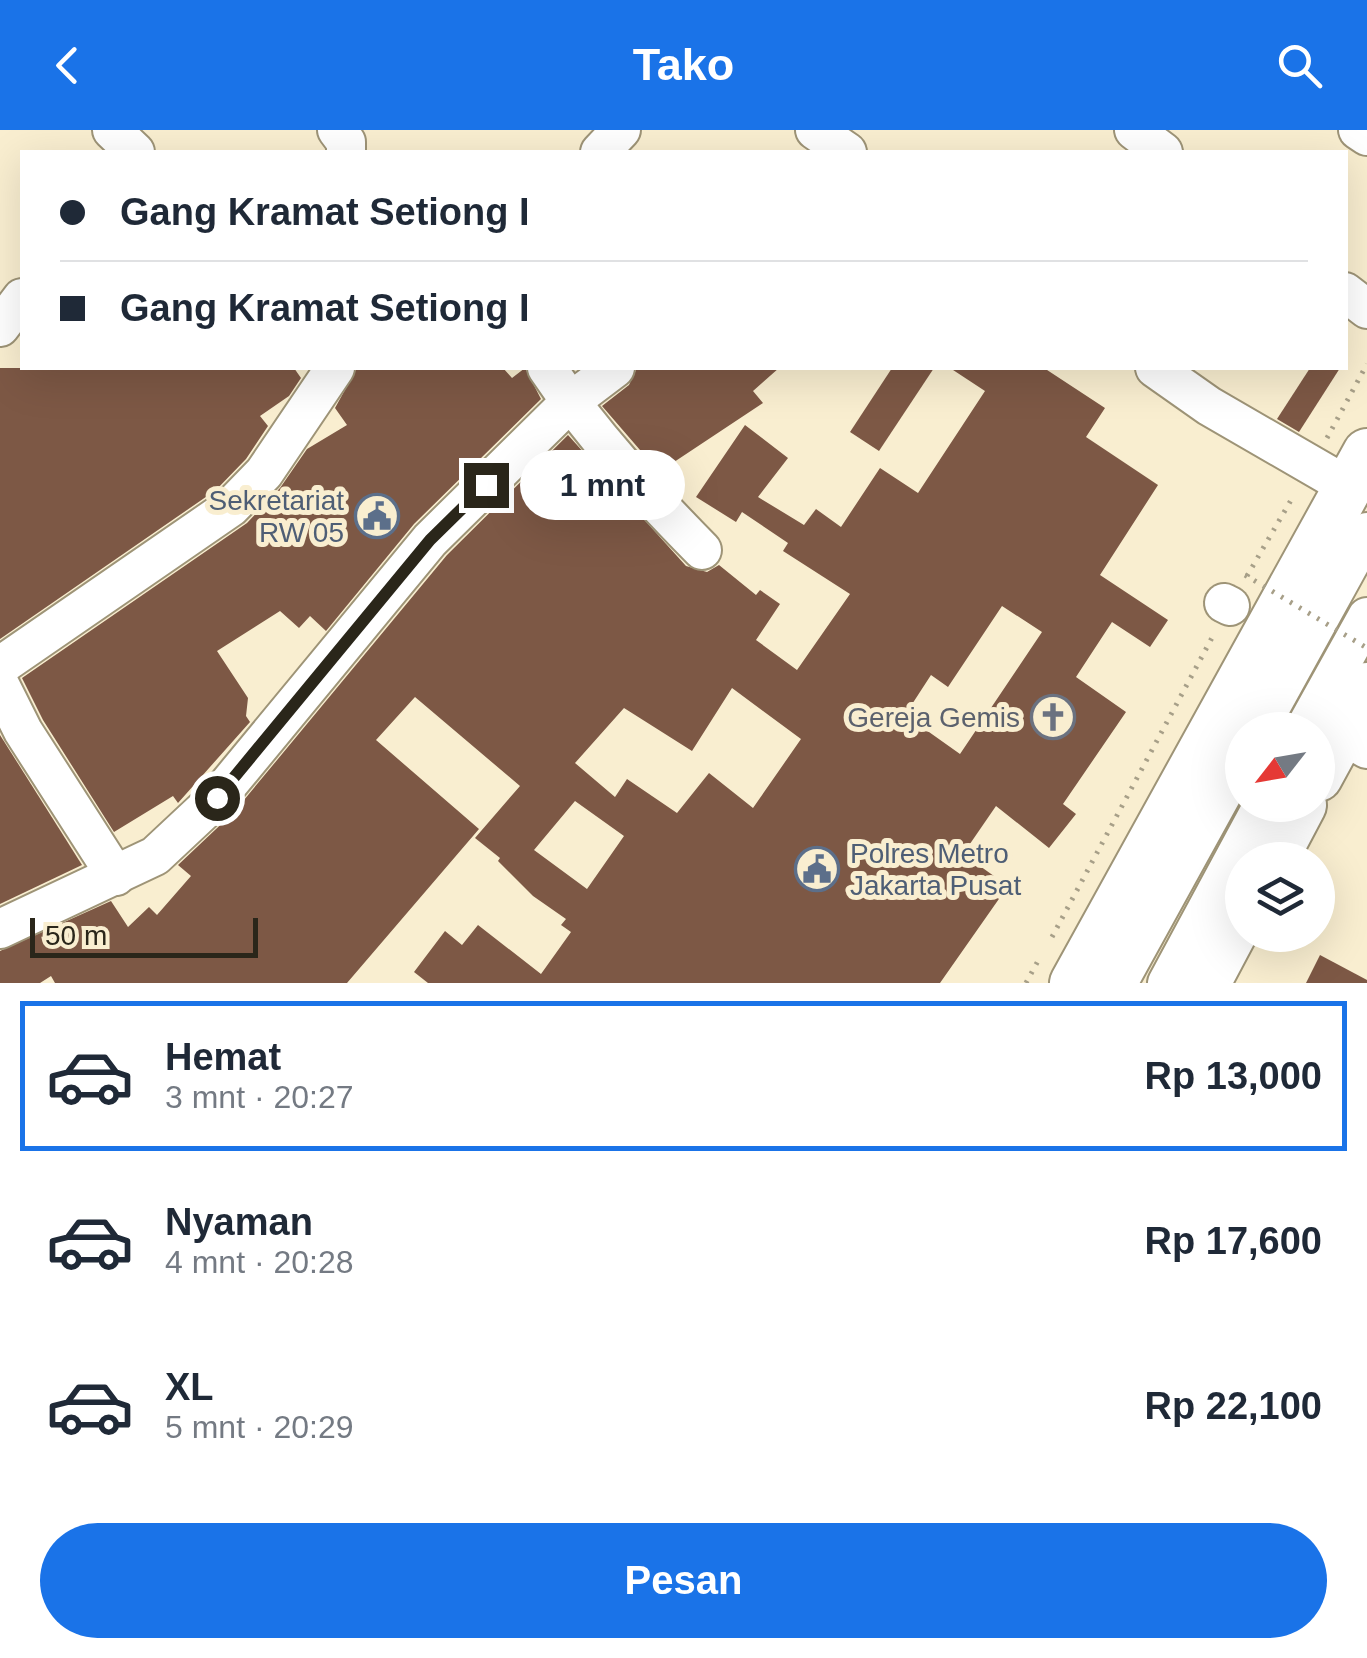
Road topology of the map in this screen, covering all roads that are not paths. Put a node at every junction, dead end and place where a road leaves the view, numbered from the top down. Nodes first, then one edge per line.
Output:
1 (112, 130) edge
2 (152, 130) edge
3 (621, 130) edge
4 (1134, 130) edge
5 (1358, 130) edge
6 (1367, 136) edge
7 (132, 150) edge
8 (136, 150) edge
9 (602, 150) edge
10 (1161, 150) edge
11 (548, 370) edge
12 (612, 370) edge
13 (1159, 370) edge
14 (321, 372) edge
15 (570, 402) junction
16 (1342, 469) edge
17 (1367, 532) edge
18 (702, 550) dead end
19 (1363, 635) edge
20 (0, 666) edge
21 (0, 685) edge
22 (1367, 688) edge
23 (1268, 712) edge
24 (1337, 738) edge
25 (1225, 789) edge
26 (1254, 822) edge
27 (116, 876) junction
28 (0, 929) edge
29 (1225, 948) edge
30 (1058, 969) edge
31 (1118, 983) edge
32 (1166, 983) edge
33 (1206, 983) edge

1 - 7 street
2 - 8 street
3 - 9 street
4 - 10 street
5 - 6 street
11 - 15 street
12 - 15 street
13 - 16 street
14 - 20 street
15 - 18 street
15 - 27 street
16 - 30 main road
17 - 23 street
19 - 24 street
21 - 27 street
22 - 24 main road
25 - 31 street
26 - 32 street
27 - 28 street
29 - 33 main road

